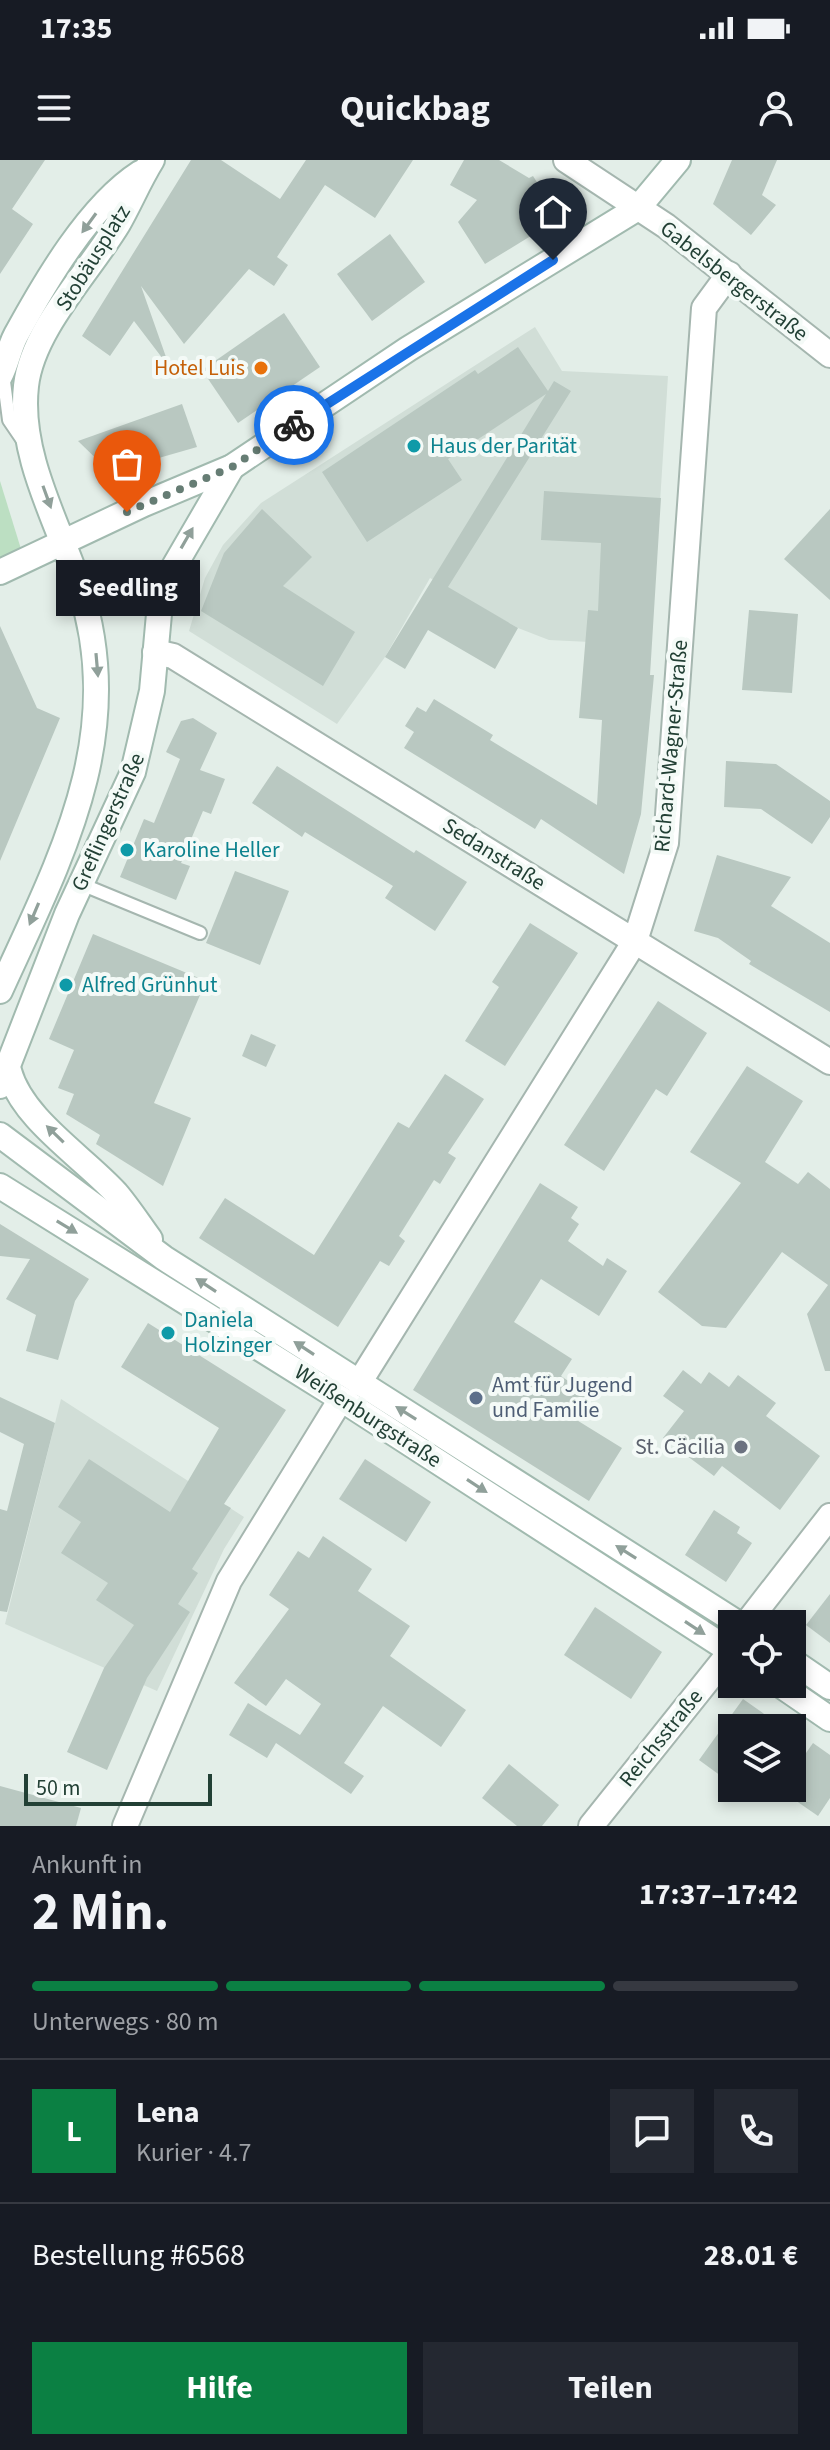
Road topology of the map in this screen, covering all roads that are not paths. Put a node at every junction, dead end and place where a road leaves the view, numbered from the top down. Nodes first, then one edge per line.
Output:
1 (566, 160) edge
2 (678, 160) edge
3 (148, 165) edge
4 (638, 208) junction
5 (729, 274) junction
6 (830, 355) edge
7 (1, 373) edge
8 (30, 450) junction
9 (232, 467) junction
10 (64, 544) junction
11 (0, 572) edge
12 (80, 589) joint
13 (155, 652) junction
14 (81, 884) junction
15 (200, 933) dead end
16 (635, 941) junction
17 (0, 991) edge
18 (830, 1062) edge
19 (4, 1079) edge
20 (0, 1135) edge
21 (0, 1186) edge
22 (164, 1258) junction
23 (350, 1391) junction
24 (830, 1516) edge
25 (757, 1610) edge
26 (718, 1611) edge
27 (718, 1642) edge
28 (718, 1667) edge
29 (806, 1671) edge
30 (830, 1687) edge
31 (799, 1698) edge
32 (830, 1719) edge
33 (125, 1826) edge
34 (591, 1826) edge

1 - 4 street, Gabelsbergerstraße
2 - 4 street
3 -> 7 street, Stobäusplatz
3 - 8 street, Stobäusplatz
4 - 5 street, Gabelsbergerstraße
4 - 9 street
5 - 6 street, Gabelsbergerstraße
5 - 16 street, Richard-Wagner-Straße
7 - 8 lane
8 -> 10 street, Stobäusplatz
9 - 10 street
13 -> 9 street, Greflingerstraße
10 - 11 street
10 - 12 street, Stobäusplatz
12 -> 17 street, Greflingerstraße
13 - 14 street, Greflingerstraße
13 - 16 street, Sedanstraße
14 - 15 lane
14 - 19 street, Greflingerstraße
16 - 18 street, Sedanstraße
16 - 23 street, Richard-Wagner-Straße
22 -> 19 street, Weißenburgstraße
20 - 22 street, Weißenburgstraße
21 -> 23 street, Weißenburgstraße
23 -> 22 street, Weißenburgstraße
26 -> 23 street, Weißenburgstraße
23 -> 27 street, Weißenburgstraße
23 - 33 street, Richard-Wagner-Straße
24 - 25 street
28 - 34 street, Reichsstraße
29 - 30 street
31 - 32 street

